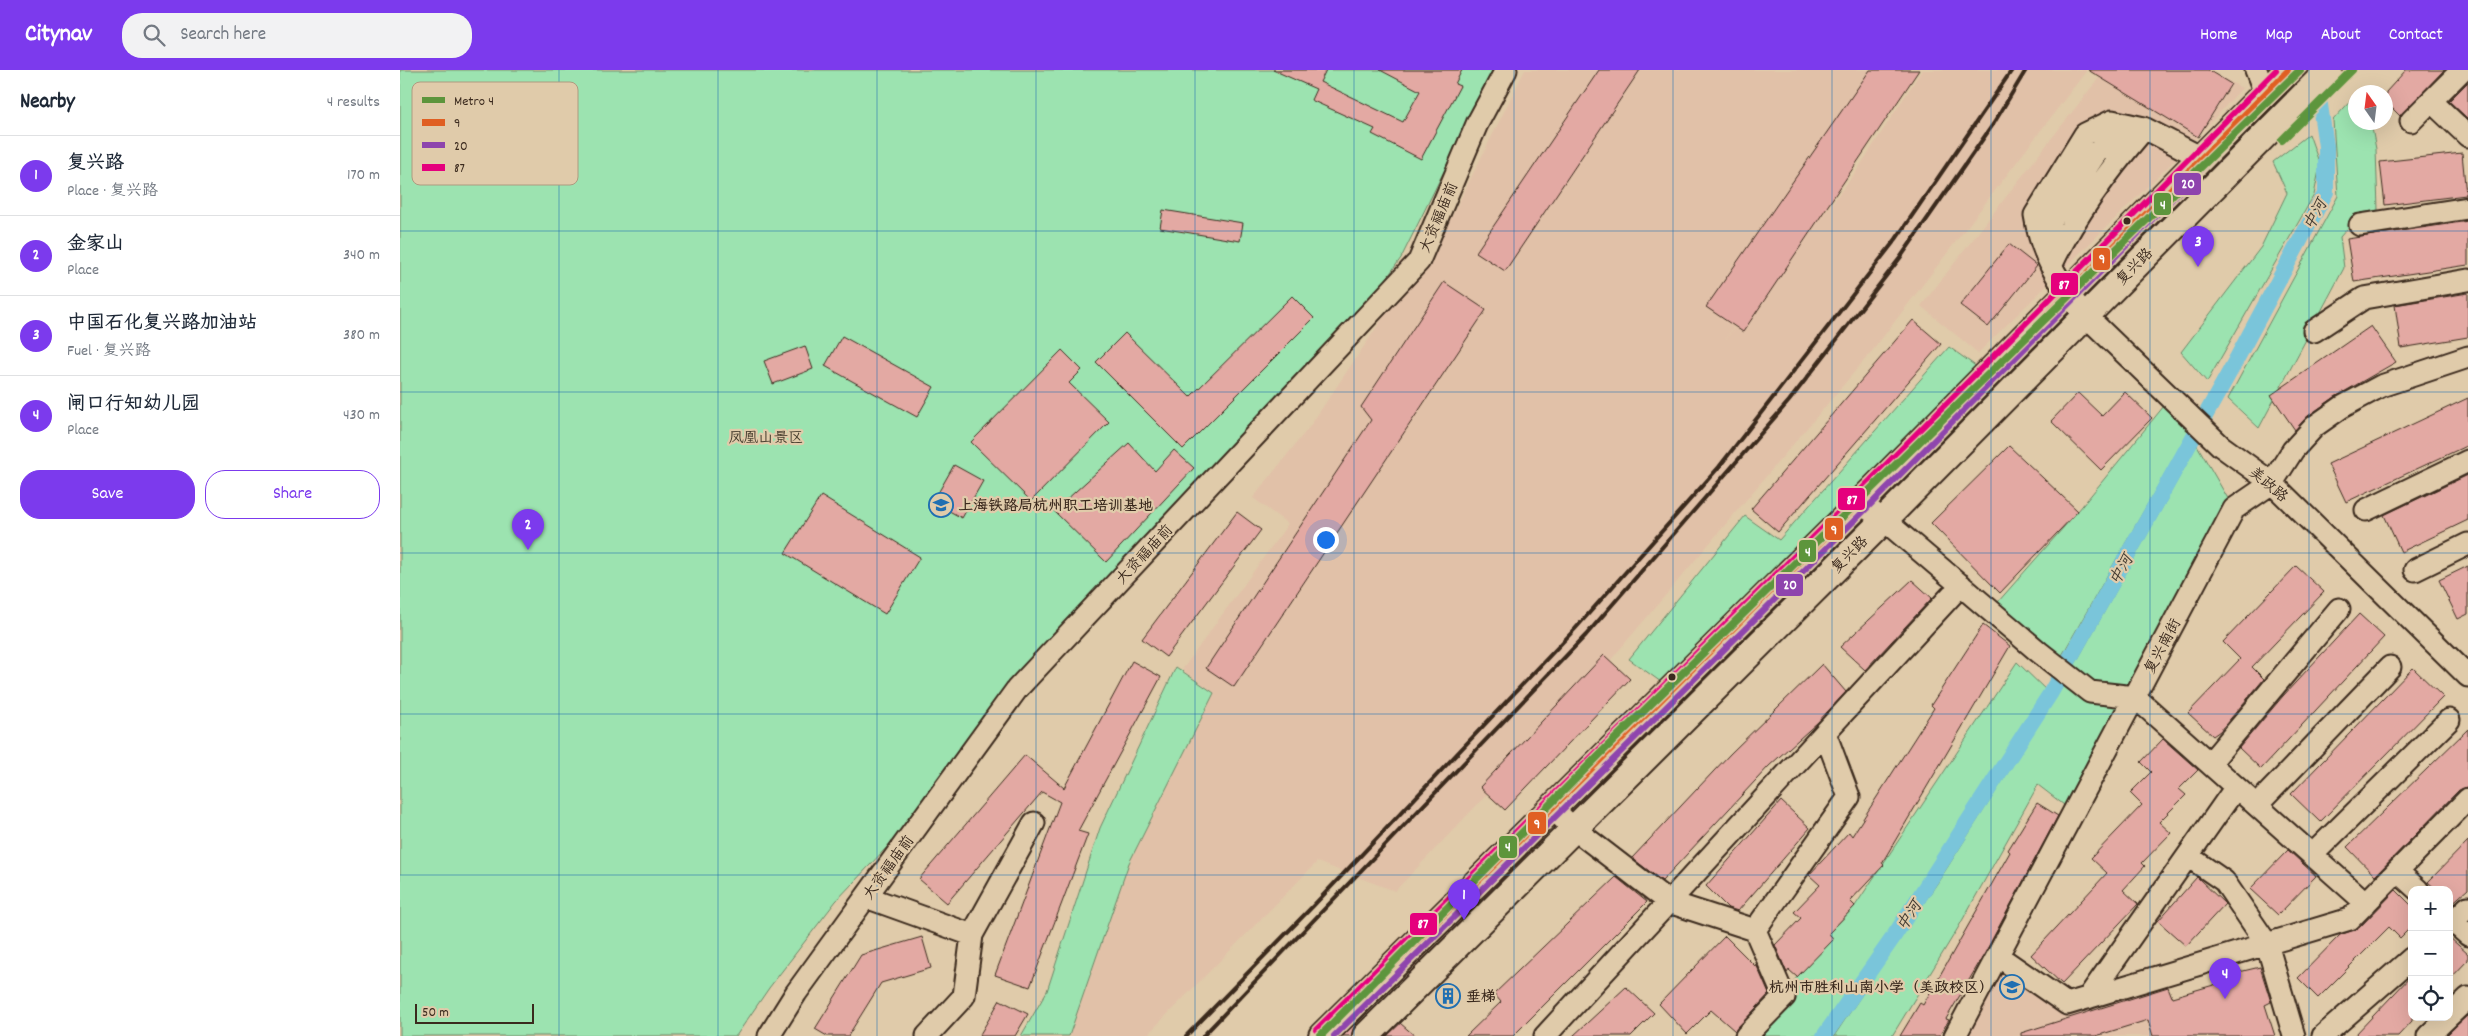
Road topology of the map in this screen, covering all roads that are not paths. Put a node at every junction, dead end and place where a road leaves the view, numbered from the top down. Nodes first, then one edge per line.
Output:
1 (1506, 70) edge
2 (2288, 70) edge
3 (2462, 70) edge
4 (2256, 77) edge
5 (2321, 79) edge
6 (2431, 101) junction
7 (2411, 121) dead end
8 (2144, 128) junction
9 (2468, 136) edge
10 (2202, 158) junction
11 (2468, 208) edge
12 (2360, 225) dead end
13 (2051, 266) junction
14 (2468, 280) edge
15 (2068, 295) junction
16 (2085, 315) junction
17 (2314, 331) dead end
18 (2468, 357) edge
19 (2468, 461) edge
20 (2272, 483) junction
21 (1860, 504) junction
22 (2366, 510) dead end
23 (1884, 520) junction
24 (2468, 544) edge
25 (2415, 570) dead end
26 (1961, 585) junction
27 (2339, 609) dead end
28 (2390, 667) dead end
29 (2468, 676) edge
30 (2134, 697) junction
31 (2449, 720) dead end
32 (1824, 733) junction
33 (2210, 763) junction
34 (2236, 787) junction
35 (2468, 799) edge
36 (2257, 805) junction
37 (1552, 808) junction
38 (1034, 823) dead end
39 (1573, 828) junction
40 (2312, 855) junction
41 (2188, 856) junction
42 (2397, 871) junction
43 (2414, 886) edge
44 (866, 897) junction
45 (1669, 902) junction
46 (2366, 903) junction
47 (1755, 930) junction
48 (972, 935) junction
49 (2268, 944) junction
50 (1998, 956) junction
51 (2408, 961) edge
52 (2088, 998) junction
53 (2468, 998) edge
54 (2453, 1012) edge
55 (2444, 1021) edge
56 (769, 1036) edge
57 (927, 1036) edge
58 (1322, 1036) edge
59 (1366, 1036) edge
60 (1545, 1036) edge
61 (1746, 1036) edge
62 (1955, 1036) edge
63 (2294, 1036) edge
64 (2322, 1036) edge
65 (2428, 1036) edge

1 - 44 street, 大资福庙前
2 - 4 main road, 复兴路
3 - 6 street
4 - 10 main road, 复兴路
5 - 16 main road, 复兴路
6 - 7 street
6 - 9 street
8 - 10 street, 美政路
8 - 13 street
8 - 13 street, 美政路
10 - 15 main road, 复兴路
11 - 12 street
13 - 15 street, 美政路
14 - 17 street
15 - 16 street, 美政路
15 - 21 main road, 复兴路
16 - 20 street, 美政路
16 - 23 main road, 复兴路
18 - 20 street, 复兴南街
19 - 22 street
20 - 29 street, 美政路
20 - 30 street, 复兴南街
21 - 23 street
21 - 37 main road, 复兴路
23 - 26 street
23 - 39 main road, 复兴路
24 - 25 street
26 - 30 street
26 - 32 street
27 - 33 street
28 - 36 street
30 - 33 street
30 - 50 street, 复兴南街
31 - 40 street
32 - 45 street
32 - 47 street
33 - 34 street
34 - 36 street
34 - 41 street
35 - 42 street
36 - 40 street
37 - 39 street
37 - 58 main road, 复兴路
38 - 48 street
39 - 45 street
39 - 59 main road, 复兴路
40 - 46 street
41 - 49 street
41 - 52 street
42 - 43 street
42 - 46 street
44 - 48 street
44 - 56 street, 大资福庙前
45 - 47 street
45 - 60 street
46 - 49 street
47 - 61 street
48 - 57 street
49 - 52 street
49 - 63 street
50 - 52 street
50 - 62 street, 复兴南街
51 - 64 street
53 - 54 street
55 - 65 street

